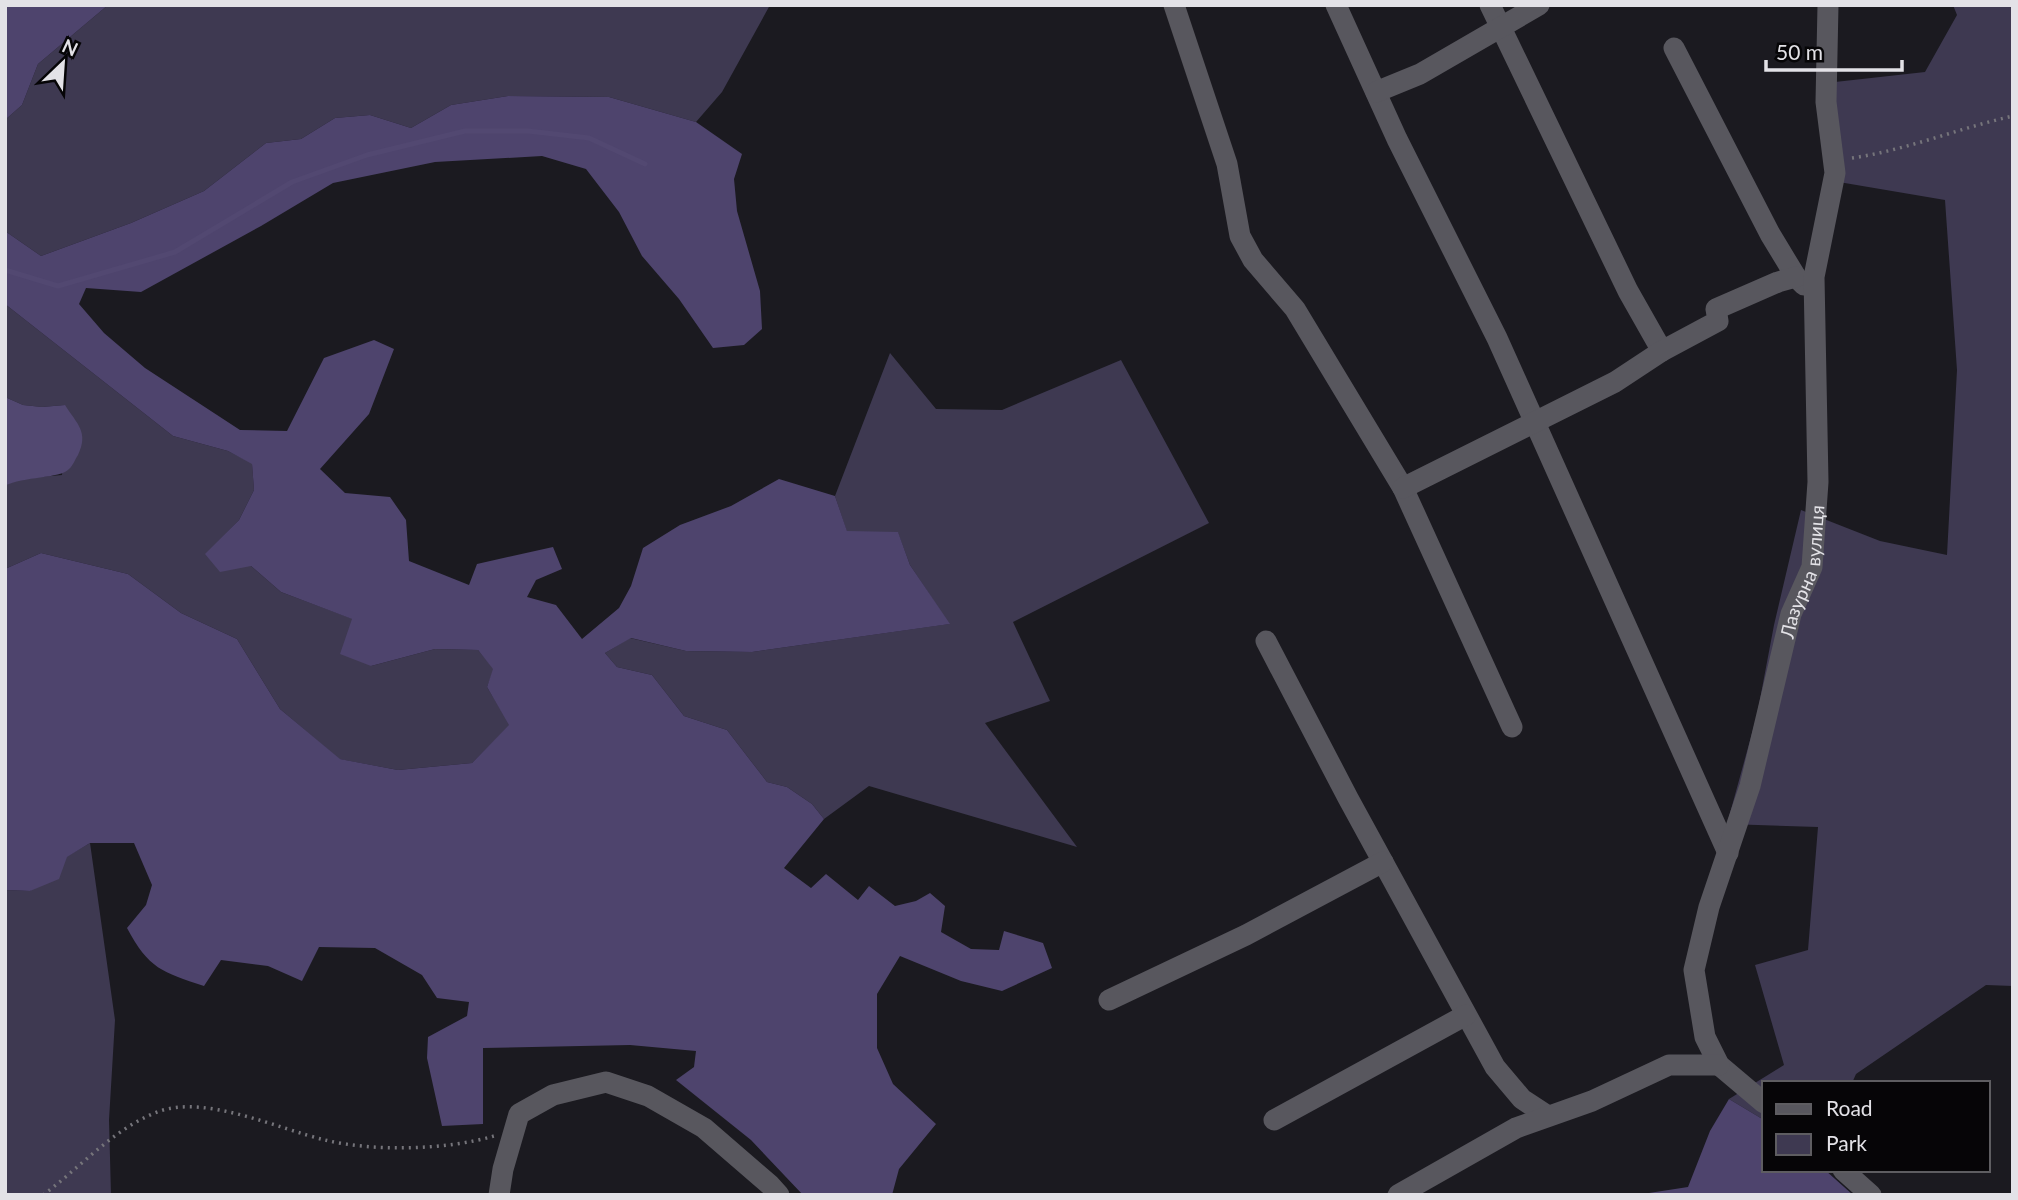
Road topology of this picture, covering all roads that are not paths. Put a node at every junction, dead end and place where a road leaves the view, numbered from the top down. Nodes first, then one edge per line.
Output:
1 (1174, 5) edge
2 (1336, 5) edge
3 (1490, 5) edge
4 (1539, 5) edge
5 (1828, 5) edge
6 (1501, 27) junction
7 (1674, 48) dead end
8 (1376, 92) junction
9 (1796, 277) junction
10 (1814, 295) junction
11 (1662, 351) junction
12 (1535, 422) junction
13 (1403, 488) junction
14 (1266, 641) dead end
15 (1512, 727) dead end
16 (1728, 853) junction
17 (1383, 862) junction
18 (1109, 1000) dead end
19 (1466, 1015) junction
20 (1719, 1065) junction
21 (1762, 1101) edge
22 (1548, 1116) junction
23 (1274, 1120) dead end
24 (1845, 1172) edge
25 (499, 1195) edge
26 (779, 1195) edge
27 (1398, 1195) edge
28 (1871, 1195) edge

1 - 13 street
2 - 8 street
3 - 6 street
4 - 6 street
5 - 10 street, Лазурна вулиця
6 - 8 street
6 - 11 street
7 - 9 street
8 - 12 street
9 - 10 street
9 - 11 street
10 - 16 street, Лазурна вулиця
11 - 12 street
12 - 13 street
12 - 16 street
13 - 15 street
14 - 17 street
16 - 20 street, Лазурна вулиця
17 - 18 street
17 - 19 street
19 - 22 street
19 - 23 street
20 - 21 street, Лазурна вулиця
20 - 22 street
22 - 27 street
24 - 28 street
25 - 26 street

